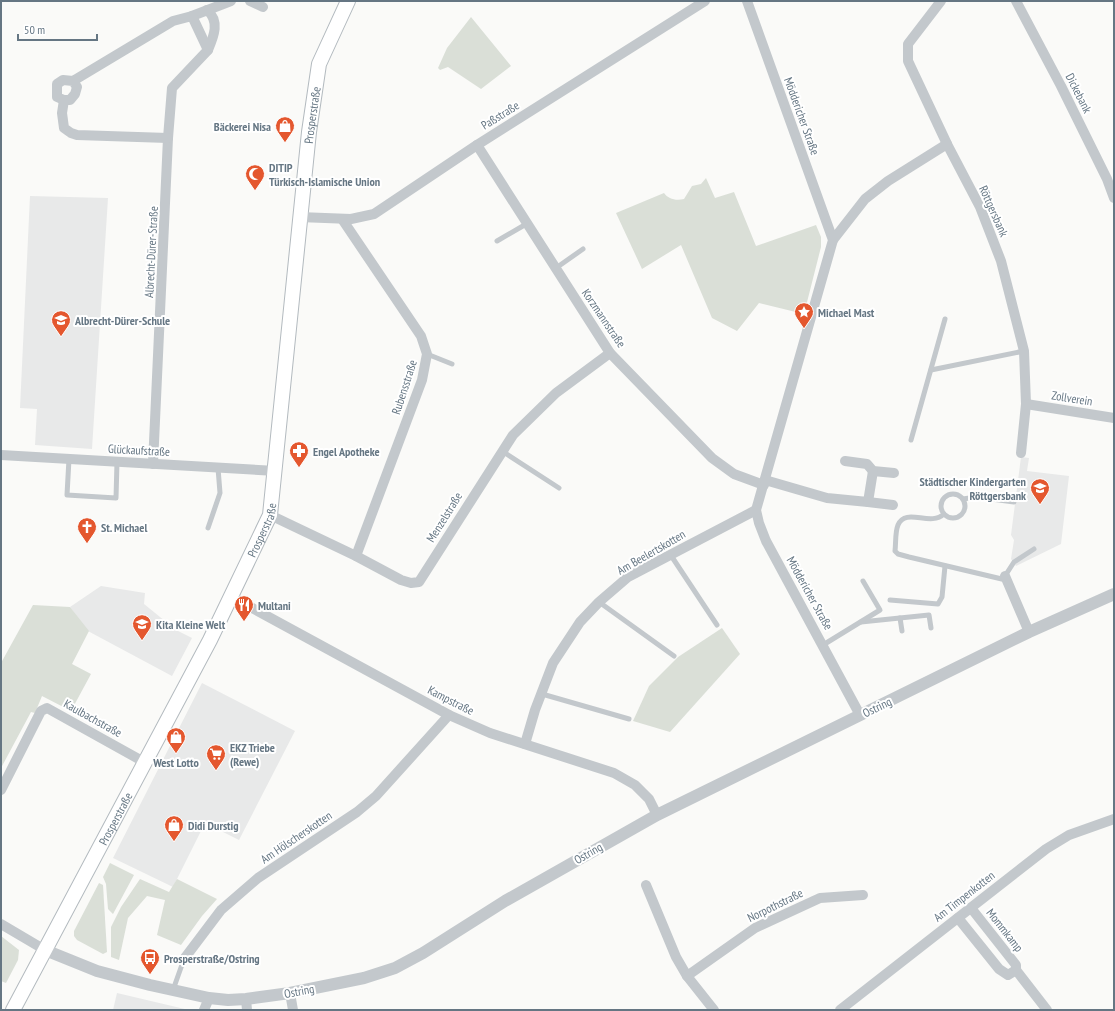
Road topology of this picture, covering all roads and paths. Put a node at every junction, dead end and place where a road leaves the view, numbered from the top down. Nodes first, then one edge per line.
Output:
1 (231, 1) edge
2 (250, 1) edge
3 (348, 1) edge
4 (705, 1) edge
5 (747, 1) edge
6 (941, 1) edge
7 (1016, 1) edge
8 (263, 7) dead end
9 (207, 10) junction
10 (192, 16) junction
11 (208, 50) junction
12 (73, 82) junction
13 (64, 100) junction
14 (168, 138) junction
15 (947, 144) junction
16 (478, 145) junction
17 (1114, 198) edge
18 (299, 216) junction
19 (342, 219) junction
20 (528, 223) junction
21 (834, 240) junction
22 (497, 241) dead end
23 (583, 249) dead end
24 (556, 268) junction
25 (945, 319) dead end
26 (1024, 351) junction
27 (610, 353) junction
28 (428, 354) junction
29 (452, 364) dead end
30 (931, 370) junction
31 (1026, 404) junction
32 (1114, 418) edge
33 (911, 440) dead end
34 (502, 451) junction
35 (1021, 453) dead end
36 (1, 455) edge
37 (69, 459) junction
38 (845, 461) dead end
39 (117, 462) junction
40 (153, 464) junction
41 (218, 468) junction
42 (276, 471) junction
43 (873, 471) junction
44 (894, 473) dead end
45 (764, 483) junction
46 (560, 488) dead end
47 (963, 500) junction
48 (868, 502) junction
49 (1014, 502) dead end
50 (894, 506) dead end
51 (756, 510) junction
52 (944, 514) junction
53 (270, 515) junction
54 (208, 528) dead end
55 (1034, 550) dead end
56 (670, 554) junction
57 (356, 556) junction
58 (946, 566) junction
59 (1006, 578) junction
60 (863, 581) dead end
61 (1114, 594) edge
62 (232, 597) junction
63 (890, 600) dead end
64 (599, 602) junction
65 (900, 618) junction
66 (860, 623) junction
67 (717, 625) dead end
68 (930, 628) dead end
69 (902, 631) dead end
70 (1030, 632) junction
71 (823, 645) junction
72 (674, 656) dead end
73 (542, 694) junction
74 (449, 715) junction
75 (860, 715) junction
76 (629, 719) dead end
77 (525, 744) junction
78 (146, 763) junction
79 (1, 790) edge
80 (657, 815) junction
81 (1114, 819) edge
82 (646, 885) dead end
83 (864, 895) dead end
84 (972, 908) junction
85 (958, 918) junction
86 (1, 924) edge
87 (45, 950) junction
88 (184, 959) joint
89 (1016, 970) junction
90 (687, 976) junction
91 (173, 990) junction
92 (290, 993) junction
93 (209, 998) junction
94 (247, 1005) edge
95 (13, 1010) edge
96 (204, 1010) edge
97 (293, 1010) edge
98 (714, 1010) edge
99 (840, 1010) edge
100 (1047, 1010) edge

1 - 9 street
2 - 8 street
3 - 18 main road, Prosperstraße
4 - 16 street, Paßstraße
5 - 21 street, Möddericher Straße
6 - 15 street, Röttgersbank
7 - 17 street, Dickebank
9 - 10 street
9 - 11 street, Albrecht-Dürer-Straße
10 - 11 street
10 - 12 street
11 - 14 street, Albrecht-Dürer-Straße
12 - 13 street
12 - 13 street
13 - 14 street
14 - 40 street, Albrecht-Dürer-Straße
15 - 21 street
15 - 26 street, Röttgersbank
16 - 19 street, Paßstraße
16 - 20 street, Korzmannstraße
18 - 19 street, Paßstraße
18 - 42 main road, Prosperstraße
19 - 28 street, Rubensstraße
20 - 22 lane
20 - 24 street, Korzmannstraße
21 - 45 street
23 - 24 lane
24 - 27 street, Korzmannstraße
25 - 30 lane
26 - 30 lane
26 - 31 street, Röttgersbank
27 - 34 street, Menzelstraße
27 - 45 street, Korzmannstraße
28 - 29 lane
28 - 57 street, Rubensstraße
30 - 33 lane
31 - 32 street, Zollverein
31 - 35 street, Röttgersbank
34 - 46 lane
34 - 57 street, Menzelstraße
36 - 37 street, Glückaufstraße
37 - 39 street, Glückaufstraße
37 - 39 lane
38 - 43 street
39 - 40 street, Glückaufstraße
40 - 41 street, Glückaufstraße
41 - 42 street, Glückaufstraße
41 - 54 lane
42 - 53 main road, Prosperstraße
43 - 44 street
43 - 48 street
45 - 48 street
45 - 51 street
47 - 49 lane
47 - 52 lane
47 - 52 lane
48 - 50 street
51 - 56 street, Am Beelertskotten
51 - 71 street, Möddericher Straße
52 - 58 lane
53 - 57 street, Menzelstraße
53 - 62 main road, Prosperstraße
55 - 59 lane
56 - 64 street, Am Beelertskotten
56 - 67 lane
58 - 59 lane
58 - 63 lane
59 - 70 street
60 - 66 lane
61 - 70 street, Ostring
62 - 74 street, Kampstraße
62 - 78 main road, Prosperstraße
64 - 72 lane
64 - 73 street, Am Beelertskotten
65 - 66 lane
65 - 68 lane
65 - 69 lane
66 - 71 lane
70 - 75 street, Ostring
71 - 75 street, Möddericher Straße
73 - 76 lane
73 - 77 street, Am Beelertskotten
74 - 77 street, Kampstraße
74 - 88 street, Am Hölscherskotten
75 - 80 street, Ostring
77 - 80 street, Kampstraße
78 - 79 street, Kaulbachstraße
78 - 87 main road, Prosperstraße
80 - 92 street, Ostring
81 - 84 street, Am Timpenkotten
82 - 90 street
83 - 90 street, Norpothstraße
84 - 85 street, Am Timpenkotten
84 - 89 street, Mommkamp
85 - 89 street, Mommkamp
85 - 99 street, Am Timpenkotten
86 - 87 street
87 - 91 street, Ostring
87 - 95 main road, Prosperstraße
88 - 91 lane, Am Hölscherskotten
89 - 100 street, Mommkamp
90 - 98 street
91 - 93 street, Ostring
92 - 94 street, Ostring
92 - 97 street
93 - 94 street, Ostring
93 - 96 street

